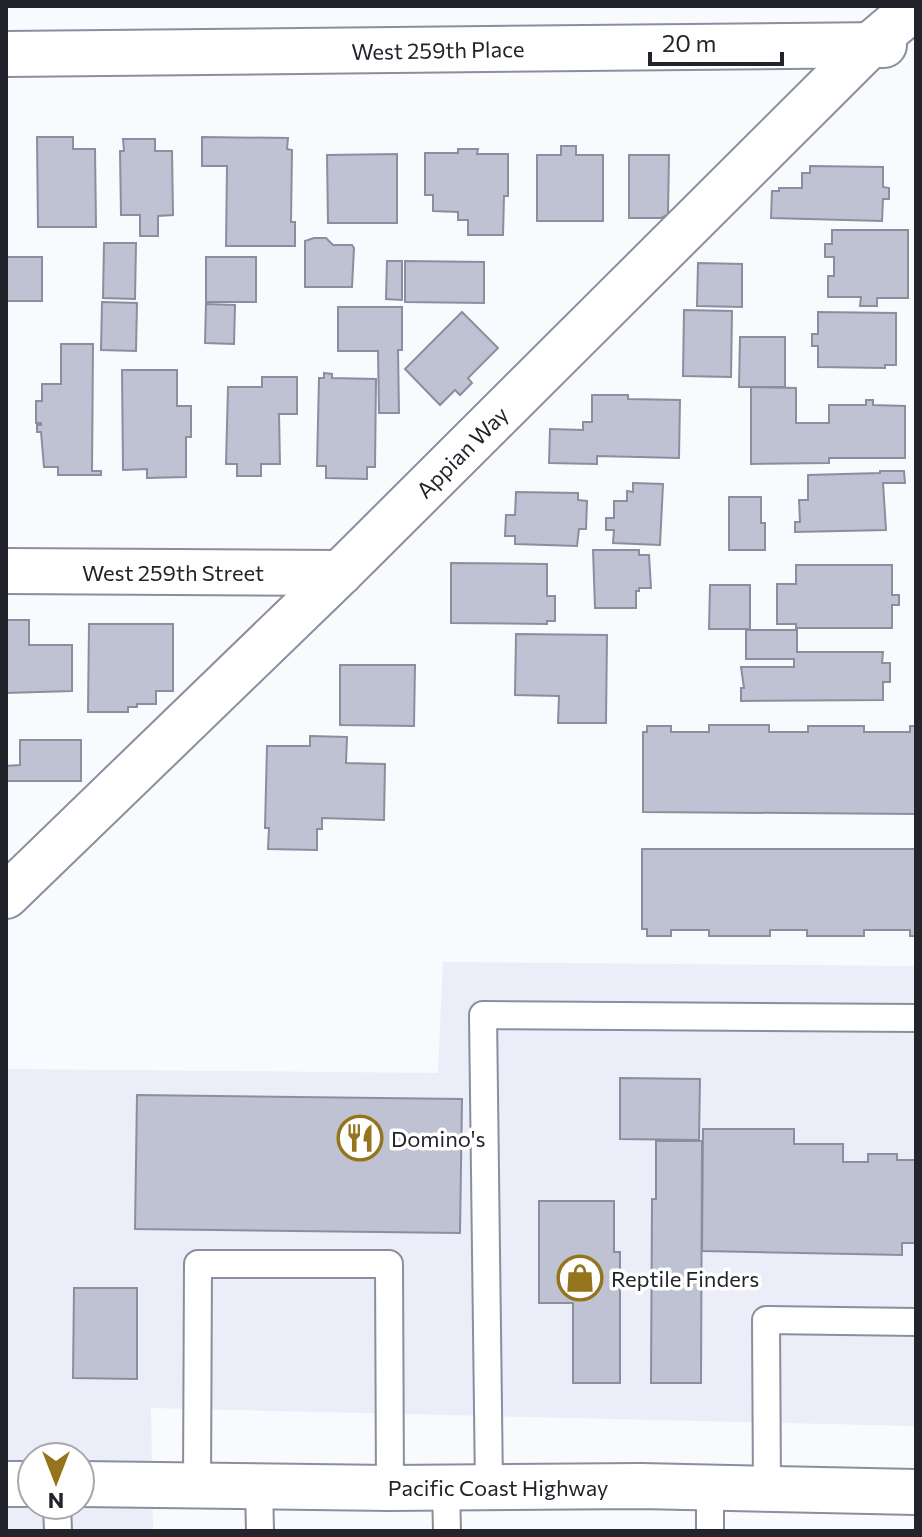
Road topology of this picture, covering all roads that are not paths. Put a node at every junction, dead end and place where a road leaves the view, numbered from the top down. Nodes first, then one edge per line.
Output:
1 (916, 6) edge
2 (916, 44) edge
3 (869, 46) junction
4 (6, 54) edge
5 (6, 571) edge
6 (340, 573) junction
7 (6, 896) edge
8 (916, 1018) edge
9 (916, 1322) edge
10 (96, 1484) edge
11 (197, 1485) junction
12 (259, 1486) junction
13 (446, 1487) junction
14 (489, 1487) junction
15 (390, 1488) junction
16 (710, 1488) junction
17 (767, 1489) junction
18 (916, 1492) edge
19 (260, 1531) edge
20 (447, 1531) edge
21 (710, 1531) edge

1 - 3 main road, Appian Way
2 - 3 main road, West 259th Place
3 - 4 main road, West 259th Place
3 - 6 main road, Appian Way
5 - 6 main road, West 259th Street
6 - 7 main road, Appian Way
8 - 14 lane
9 - 17 lane
10 - 11 main road, Pacific Coast Highway
11 - 12 main road, Pacific Coast Highway
11 - 15 lane
12 - 15 main road, Pacific Coast Highway
12 - 19 lane
13 - 14 main road, Pacific Coast Highway
13 - 15 main road, Pacific Coast Highway
13 - 20 lane
14 - 16 main road, Pacific Coast Highway
16 - 17 main road, Pacific Coast Highway
16 - 21 lane
17 - 18 main road, Pacific Coast Highway

